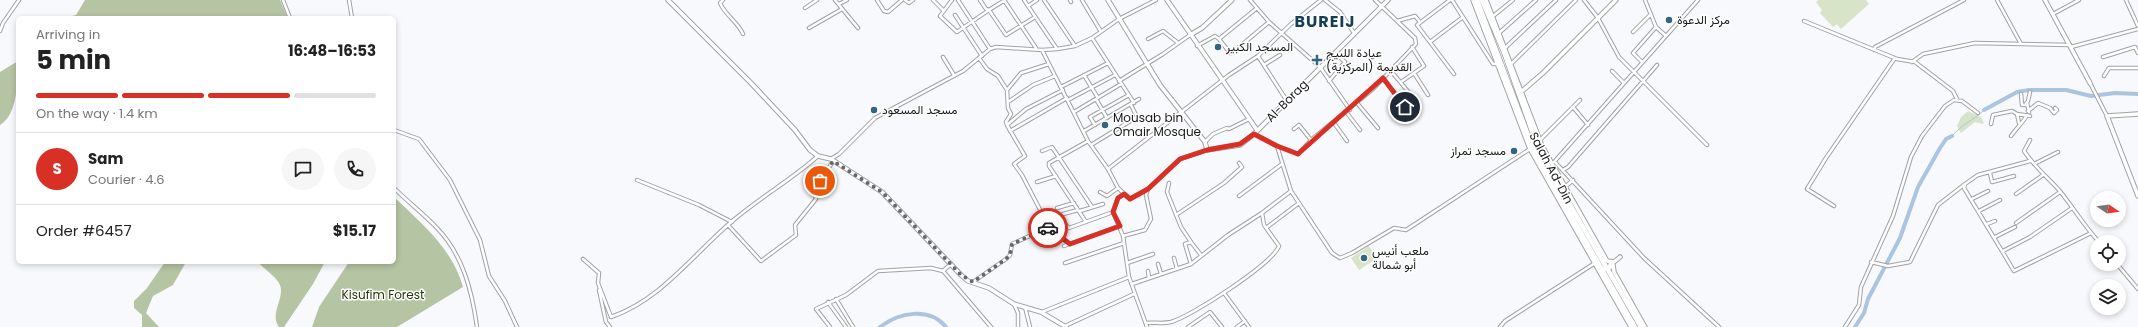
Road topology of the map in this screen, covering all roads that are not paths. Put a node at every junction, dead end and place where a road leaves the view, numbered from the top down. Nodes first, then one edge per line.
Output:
1 (19, 0) edge
2 (283, 0) edge
3 (349, 0) edge
4 (668, 0) edge
5 (723, 0) edge
6 (817, 0) edge
7 (835, 0) edge
8 (846, 0) edge
9 (877, 0) edge
10 (904, 0) edge
11 (912, 0) edge
12 (933, 0) edge
13 (952, 0) edge
14 (980, 0) edge
15 (1004, 0) edge
16 (1024, 0) edge
17 (1037, 0) edge
18 (1044, 0) edge
19 (1082, 0) edge
20 (1108, 0) edge
21 (1156, 0) edge
22 (1167, 0) edge
23 (1232, 0) edge
24 (1250, 0) edge
25 (1321, 0) edge
26 (1325, 0) edge
27 (1375, 0) edge
28 (1388, 0) edge
29 (1451, 0) edge
30 (1473, 0) edge
31 (1477, 0) edge
32 (1482, 0) edge
33 (1486, 0) edge
34 (1513, 0) edge
35 (1536, 0) edge
36 (1556, 0) edge
37 (1576, 0) edge
38 (1584, 0) edge
39 (1616, 0) edge
40 (1645, 0) edge
41 (1698, 0) edge
42 (1964, 0) edge
43 (1997, 0) edge
44 (2047, 0) edge
45 (2079, 0) edge
46 (2126, 0) edge
47 (959, 1) edge
48 (839, 4) junction
49 (1028, 6) junction
50 (1382, 6) junction
51 (804, 8) dead end
52 (1257, 8) junction
53 (842, 9) junction
54 (989, 10) junction
55 (944, 11) junction
56 (1650, 14) junction
57 (2053, 14) junction
58 (955, 15) dead end
59 (289, 16) edge
60 (352, 16) edge
61 (2133, 16) junction
62 (1035, 17) junction
63 (1463, 17) junction
64 (1492, 17) junction
65 (1598, 18) junction
66 (2138, 18) edge
67 (1120, 19) junction
68 (1397, 21) junction
69 (1804, 21) dead end
70 (971, 22) junction
71 (1269, 22) junction
72 (1420, 22) junction
73 (1021, 26) junction
74 (2138, 26) edge
75 (963, 27) junction
76 (1656, 27) junction
77 (809, 28) dead end
78 (858, 28) dead end
79 (2138, 29) edge
80 (1100, 30) junction
81 (0, 31) edge
82 (1633, 32) dead end
83 (1283, 33) junction
84 (1354, 33) junction
85 (1498, 33) junction
86 (743, 34) dead end
87 (1190, 35) junction
88 (1666, 36) junction
89 (1092, 38) junction
90 (1148, 39) dead end
91 (1219, 39) junction
92 (1177, 42) junction
93 (1430, 42) junction
94 (2022, 44) junction
95 (1075, 46) junction
96 (1197, 46) junction
97 (2070, 46) junction
98 (1412, 47) junction
99 (1036, 48) junction
100 (1505, 48) junction
101 (990, 49) junction
102 (1057, 49) junction
103 (1042, 50) junction
104 (1874, 50) junction
105 (1335, 53) junction
106 (2138, 53) edge
107 (1280, 55) dead end
108 (1258, 56) junction
109 (943, 57) dead end
110 (980, 57) junction
111 (2103, 57) dead end
112 (1895, 58) junction
113 (1642, 62) junction
114 (1912, 62) junction
115 (1108, 63) junction
116 (1146, 63) junction
117 (1049, 64) junction
118 (1498, 64) junction
119 (1511, 64) junction
120 (1264, 65) junction
121 (1657, 65) dead end
122 (1320, 67) junction
123 (2138, 68) edge
124 (1391, 71) junction
125 (1612, 71) dead end
126 (1634, 72) junction
127 (1414, 73) junction
128 (1454, 74) dead end
129 (1084, 75) junction
130 (1115, 75) junction
131 (954, 76) junction
132 (1055, 76) junction
133 (2104, 76) dead end
134 (1383, 78) junction
135 (1119, 80) junction
136 (1222, 81) junction
137 (1329, 81) junction
138 (1644, 81) junction
139 (1401, 82) junction
140 (1624, 82) junction
141 (2090, 83) joint
142 (1122, 84) junction
143 (1091, 87) junction
144 (1062, 88) junction
145 (1007, 90) junction
146 (1521, 92) junction
147 (2030, 92) dead end
148 (2021, 94) dead end
149 (1129, 95) junction
150 (1411, 95) dead end
151 (1428, 95) dead end
152 (1067, 99) junction
153 (1097, 99) junction
154 (1140, 99) dead end
155 (1957, 99) junction
156 (1580, 100) dead end
157 (1287, 101) junction
158 (1008, 102) junction
159 (1134, 102) junction
160 (1356, 103) junction
161 (2027, 103) junction
162 (1131, 105) junction
163 (1405, 107) dead end
164 (1573, 107) junction
165 (2012, 107) dead end
166 (2055, 108) dead end
167 (1102, 110) junction
168 (1350, 110) junction
169 (2028, 111) junction
170 (1074, 112) junction
171 (1180, 113) junction
172 (1347, 113) junction
173 (1978, 113) dead end
174 (2015, 113) junction
175 (2138, 114) edge
176 (2028, 116) junction
177 (2107, 116) junction
178 (1107, 118) junction
179 (1249, 119) junction
180 (1334, 123) junction
181 (2020, 123) junction
182 (1991, 124) dead end
183 (1007, 125) junction
184 (1095, 125) junction
185 (1588, 125) junction
186 (1378, 128) dead end
187 (1294, 129) dead end
188 (1257, 130) junction
189 (1360, 130) dead end
190 (396, 131) edge
191 (1010, 131) junction
192 (1084, 131) junction
193 (1254, 134) junction
194 (2011, 136) dead end
195 (1311, 140) junction
196 (2030, 140) dead end
197 (1088, 141) junction
198 (1346, 141) dead end
199 (1538, 141) junction
200 (1205, 142) junction
201 (1091, 145) junction
202 (1707, 145) dead end
203 (1277, 146) junction
204 (1530, 149) junction
205 (1207, 150) junction
206 (1042, 151) dead end
207 (2058, 152) dead end
208 (818, 156) junction
209 (1060, 157) junction
210 (832, 160) junction
211 (2030, 161) junction
212 (1239, 163) dead end
213 (1282, 164) junction
214 (1552, 164) junction
215 (2034, 164) junction
216 (1108, 169) junction
217 (1563, 170) junction
218 (1990, 173) junction
219 (2043, 175) junction
220 (1056, 176) junction
221 (2014, 176) dead end
222 (637, 180) dead end
223 (1574, 180) junction
224 (1037, 182) dead end
225 (1170, 182) dead end
226 (1965, 184) junction
227 (1118, 188) junction
228 (1148, 189) junction
229 (1563, 189) junction
230 (396, 190) edge
231 (1291, 191) junction
232 (1988, 191) dead end
233 (1100, 192) dead end
234 (2060, 192) junction
235 (1124, 194) junction
236 (2016, 194) dead end
237 (1239, 196) dead end
238 (2138, 196) edge
239 (1972, 199) junction
240 (2000, 200) dead end
241 (1074, 203) junction
242 (1299, 203) junction
243 (1103, 204) dead end
244 (1834, 206) dead end
245 (1092, 207) junction
246 (1057, 208) dead end
247 (2072, 208) junction
248 (1079, 211) junction
249 (1979, 211) junction
250 (1113, 212) junction
251 (1262, 213) junction
252 (1063, 214) dead end
253 (1176, 215) junction
254 (1995, 221) dead end
255 (732, 222) junction
256 (1063, 222) dead end
257 (1086, 222) junction
258 (2016, 223) dead end
259 (1987, 224) junction
260 (728, 225) junction
261 (1120, 226) junction
262 (1049, 227) junction
263 (2015, 227) dead end
264 (1266, 228) junction
265 (2091, 233) joint
266 (1123, 236) junction
267 (1995, 237) junction
268 (1191, 242) junction
269 (1124, 243) junction
270 (1070, 244) junction
271 (1064, 246) dead end
272 (2003, 252) junction
273 (1152, 254) dead end
274 (1201, 255) junction
275 (1620, 257) dead end
276 (1174, 258) dead end
277 (583, 259) dead end
278 (1872, 262) junction
279 (1065, 263) dead end
280 (1127, 263) junction
281 (1596, 263) junction
282 (951, 264) junction
283 (1158, 264) dead end
284 (1191, 264) junction
285 (1612, 264) junction
286 (1601, 268) junction
287 (1177, 269) junction
288 (1607, 269) junction
289 (943, 271) junction
290 (2122, 271) edge
291 (1148, 272) dead end
292 (1161, 274) junction
293 (1129, 277) junction
294 (1149, 278) junction
295 (973, 282) junction
296 (598, 283) junction
297 (1132, 284) junction
298 (2138, 289) edge
299 (1224, 293) junction
300 (1134, 294) junction
301 (836, 299) junction
302 (828, 302) junction
303 (1014, 304) junction
304 (1025, 307) junction
305 (1041, 312) junction
306 (1245, 321) junction
307 (1146, 323) junction
308 (477, 327) edge
309 (517, 327) edge
310 (610, 327) edge
311 (830, 327) edge
312 (846, 327) edge
313 (853, 327) edge
314 (991, 327) edge
315 (1018, 327) edge
316 (1030, 327) edge
317 (1065, 327) edge
318 (1147, 327) edge
319 (1188, 327) edge
320 (1222, 327) edge
321 (1237, 327) edge
322 (1249, 327) edge
323 (1500, 327) edge
324 (1631, 327) edge
325 (1635, 327) edge
326 (1641, 327) edge
327 (1645, 327) edge
328 (1719, 327) edge
329 (1844, 327) edge

1 - 81 street
2 - 59 street
3 - 60 street
4 - 208 street
5 - 86 street
6 - 51 street
7 - 48 street
8 - 48 street
9 - 10 street
10 - 11 street
12 - 55 street
13 - 55 street
14 - 54 street
15 - 54 street
15 - 73 street
16 - 49 street
17 - 49 street
18 - 95 street
19 - 80 street
20 - 67 street
21 - 67 street
22 - 87 street
23 - 87 street
24 - 52 street
25 - 83 street
26 - 84 street
27 - 50 street
28 - 50 street, Al-Borag
29 - 63 street
29 - 72 street
30 - 118 street
31 - 281 highway, Salah Ad-Din
32 - 64 highway, Salah Ad-Din
33 - 64 street
34 - 64 street
35 - 85 street
36 - 100 street
37 - 119 street
38 - 65 street
39 - 65 street
40 - 56 street
41 - 88 street
42 - 104 street
43 - 94 street
44 - 57 street
45 - 57 street
46 - 61 street
47 - 70 street
48 - 53 street
49 - 62 street
50 - 68 street
50 - 84 street, Al-Borag
52 - 71 street
52 - 91 street
53 - 77 street
53 - 78 street
54 - 70 street
54 - 73 street
55 - 75 street
56 - 76 street
56 - 82 street
57 - 97 street
58 - 75 street
61 - 66 street
61 - 74 street
62 - 73 street
62 - 102 street
63 - 93 street
63 - 118 street
64 - 85 highway, Salah Ad-Din
65 - 126 street
65 - 146 street
67 - 80 street
67 - 116 street
68 - 72 street
68 - 98 street
69 - 104 street
70 - 75 street
70 - 101 street
71 - 83 street
71 - 91 street
72 - 93 street
73 - 99 street
75 - 110 street
76 - 88 street
76 - 113 street
79 - 97 street
80 - 89 street
83 - 108 street
83 - 122 street
84 - 105 street, Al-Borag
85 - 100 street
85 - 199 highway, Salah Ad-Din
87 - 92 street
87 - 96 street
88 - 113 street
89 - 95 street
89 - 115 street
90 - 92 street
91 - 96 street
92 - 116 street
93 - 128 street
94 - 97 street
94 - 114 street
95 - 102 street
96 - 136 street
97 - 141 street
98 - 124 street
98 - 127 street
99 - 101 street
99 - 103 street
100 - 119 street
101 - 110 street
102 - 103 street
103 - 117 street
104 - 112 street
105 - 122 street, Al-Borag
105 - 137 street
106 - 111 street
107 - 120 street
108 - 120 street
108 - 136 street
109 - 131 street
110 - 131 street
110 - 145 street
112 - 114 street
112 - 244 street
113 - 126 street
114 - 155 street
115 - 129 street
115 - 130 street
116 - 135 street
116 - 171 street
117 - 132 street
117 - 145 street
118 - 204 street
119 - 146 street
120 - 157 street
121 - 138 street
122 - 137 street
122 - 157 street, Al-Borag
123 - 133 street
124 - 134 street
124 - 139 street
125 - 140 street
126 - 138 street
126 - 140 street
127 - 139 street
127 - 151 street
129 - 143 street
129 - 144 street
130 - 135 street
130 - 143 street
131 - 210 street
132 - 144 street
132 - 158 street
134 - 160 street
134 - 163 street
135 - 142 street
136 - 171 street
136 - 179 street
137 - 168 street
138 - 202 street
138 - 217 street
139 - 150 street
140 - 185 street
141 - 177 street
142 - 149 street
142 - 153 street
143 - 152 street
143 - 153 street
144 - 152 street
144 - 183 street
145 - 158 street
146 - 199 street
147 - 161 street
148 - 161 street
149 - 159 street
149 - 167 street
152 - 170 street
152 - 191 street
153 - 167 street
153 - 170 street
154 - 159 street
155 - 173 street
155 - 278 street
156 - 164 street
157 - 188 street, Al-Borag
158 - 183 street
159 - 162 street
160 - 168 street
160 - 186 street
161 - 169 street
162 - 178 street
162 - 201 street
164 - 185 street
164 - 199 street
165 - 174 street
166 - 169 street
167 - 178 street
167 - 184 street
168 - 172 street
169 - 176 street
170 - 192 street
171 - 200 street
171 - 216 street
172 - 180 street
172 - 189 street
174 - 176 street
174 - 181 street
174 - 182 street
175 - 177 street
176 - 181 street
177 - 238 street
178 - 184 street
179 - 188 street
179 - 200 street
180 - 195 street
180 - 198 street
181 - 194 street
183 - 191 street
184 - 192 street
185 - 214 street
187 - 195 street
188 - 193 street, Al-Borag
190 - 309 street
191 - 262 street
192 - 197 street
193 - 203 street
193 - 205 street
195 - 203 street
196 - 211 street
197 - 201 street
197 - 209 street
199 - 214 highway, Salah Ad-Din
200 - 205 street
201 - 216 street
203 - 213 street
204 - 242 street
204 - 281 street
205 - 228 street
206 - 209 street
207 - 215 street
208 - 210 street
208 - 255 street
209 - 220 street
209 - 245 street
210 - 260 street
210 - 282 street
211 - 215 street
211 - 218 street
212 - 253 street
213 - 231 street
213 - 237 street
214 - 217 street
214 - 229 highway, Salah Ad-Din
215 - 219 street
216 - 227 street
217 - 223 street
218 - 221 street
218 - 226 street
219 - 234 street
219 - 236 street
220 - 224 street
220 - 241 street
222 - 255 street
223 - 229 street
223 - 328 street
225 - 253 street
226 - 239 street
226 - 278 street
227 - 233 street
227 - 235 street
228 - 235 street
228 - 266 street
229 - 285 street
229 - 288 highway, Salah Ad-Din
230 - 308 street
231 - 242 street
231 - 251 street
232 - 239 street
234 - 247 street
234 - 258 street
235 - 250 street
239 - 249 street
240 - 249 street
241 - 246 street
241 - 248 street
242 - 264 street
243 - 245 street
245 - 248 street
247 - 265 street
247 - 272 street
248 - 252 street
248 - 257 street
249 - 259 street
250 - 257 street
250 - 261 street
251 - 264 street
251 - 274 street
253 - 268 street
254 - 259 street
255 - 260 street
256 - 257 street
259 - 267 street
260 - 296 street
261 - 266 street
261 - 270 street
262 - 270 street
262 - 295 street
263 - 267 street
264 - 299 street
265 - 272 street
266 - 269 street
267 - 272 street
268 - 274 street
268 - 284 street
269 - 279 street
269 - 280 street
270 - 271 street
273 - 280 street
274 - 284 street
275 - 285 street
276 - 287 street
277 - 296 street
278 - 329 street
280 - 293 street
281 - 286 highway, Salah Ad-Din
281 - 323 street
281 - 324 street
282 - 289 street
282 - 295 street
283 - 292 street
284 - 287 street
285 - 288 highway
285 - 327 street
286 - 288 highway
286 - 325 highway, Salah Ad-Din
287 - 292 street
288 - 326 highway, Salah Ad-Din
289 - 301 street
289 - 314 street
290 - 298 street
291 - 294 street
292 - 294 street
293 - 297 street
293 - 305 street
294 - 297 street
295 - 303 street
296 - 310 street
297 - 300 street
299 - 306 street
299 - 307 street
300 - 307 street
300 - 317 street
301 - 302 street
301 - 313 street
302 - 311 street
302 - 312 street
303 - 304 street
303 - 315 street
304 - 305 street
304 - 316 street
305 - 317 street
306 - 321 street
306 - 322 street
307 - 318 street
319 - 320 street

